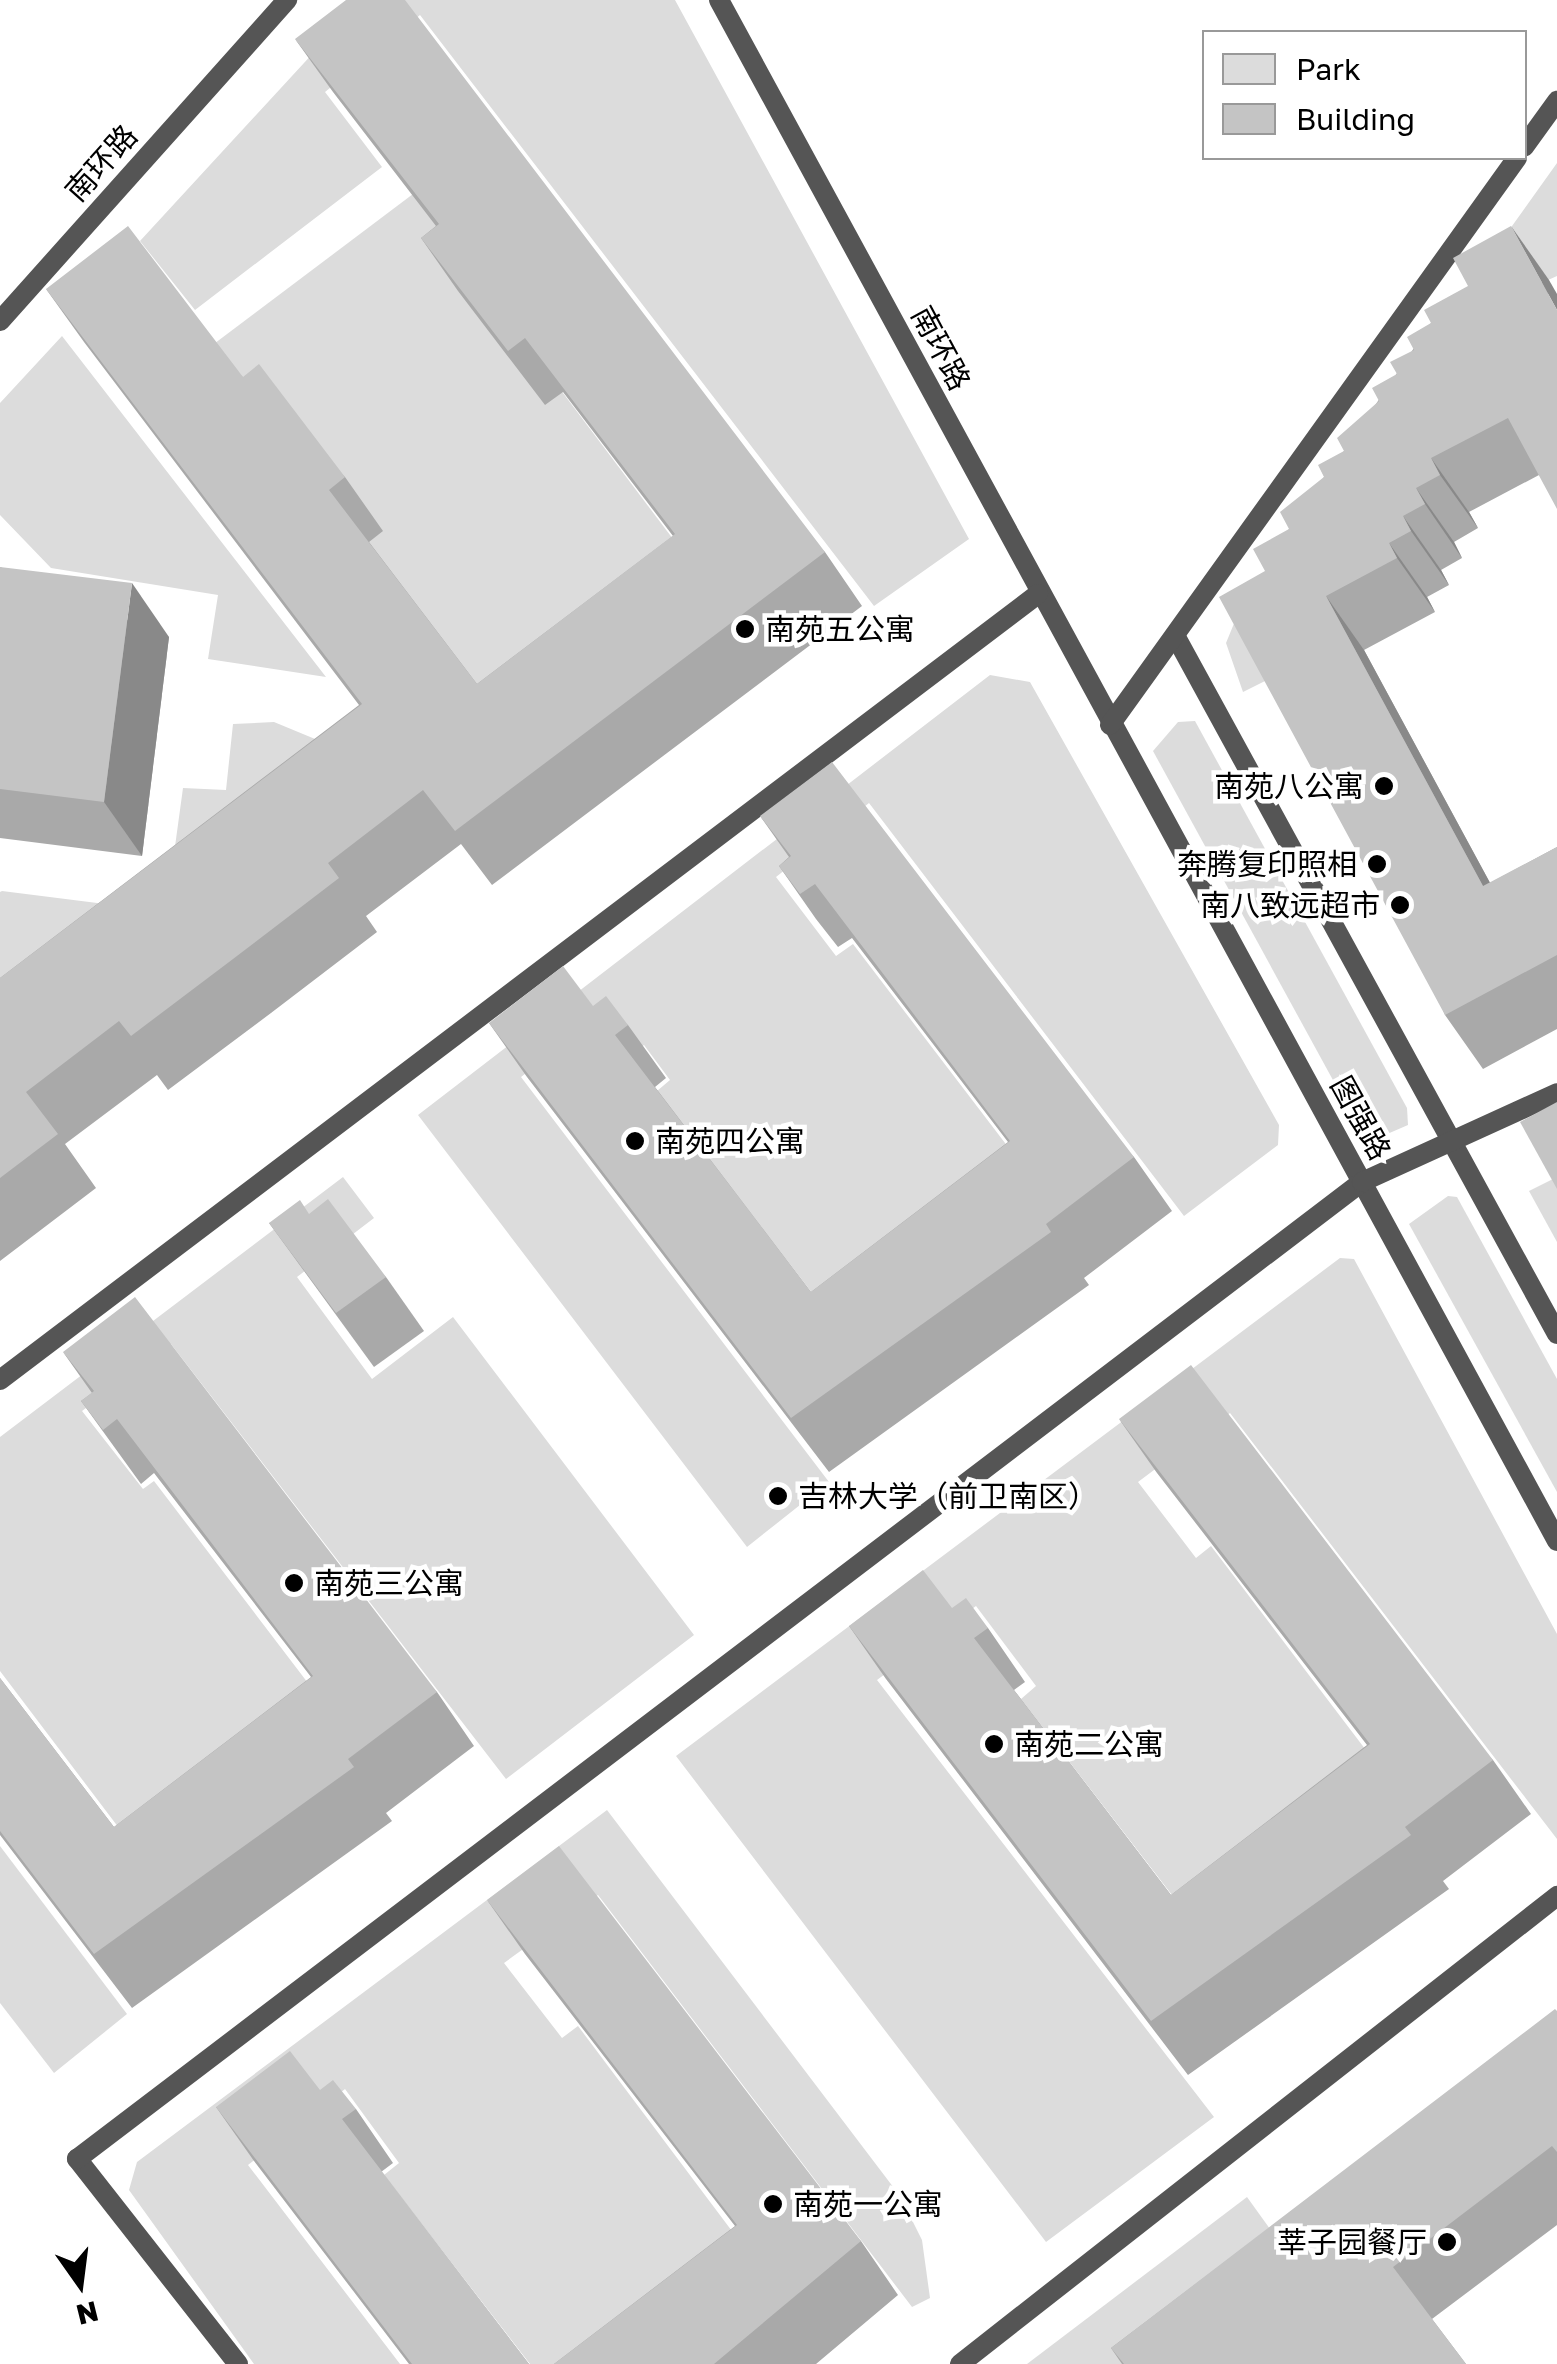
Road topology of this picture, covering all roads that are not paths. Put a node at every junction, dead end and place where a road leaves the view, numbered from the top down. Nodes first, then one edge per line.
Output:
1 (288, 0) edge
2 (718, 0) edge
3 (1557, 101) edge
4 (1527, 143) edge
5 (1516, 160) edge
6 (0, 321) edge
7 (1038, 594) junction
8 (1177, 640) junction
9 (1110, 724) junction
10 (1557, 1093) edge
11 (1454, 1147) junction
12 (1362, 1182) junction
13 (1557, 1334) edge
14 (0, 1380) edge
15 (1557, 1541) edge
16 (1557, 1896) edge
17 (238, 2364) edge
18 (960, 2364) edge

1 - 6 lane, 南环路
2 - 7 lane, 南环路
3 - 4 lane
5 - 8 lane
7 - 9 lane, 南环路
7 - 14 lane
8 - 9 lane
8 - 11 lane
9 - 12 lane, 图强路
10 - 11 lane
11 - 12 lane
11 - 13 lane
12 - 15 lane, 图强路
12 - 17 lane
16 - 18 lane

